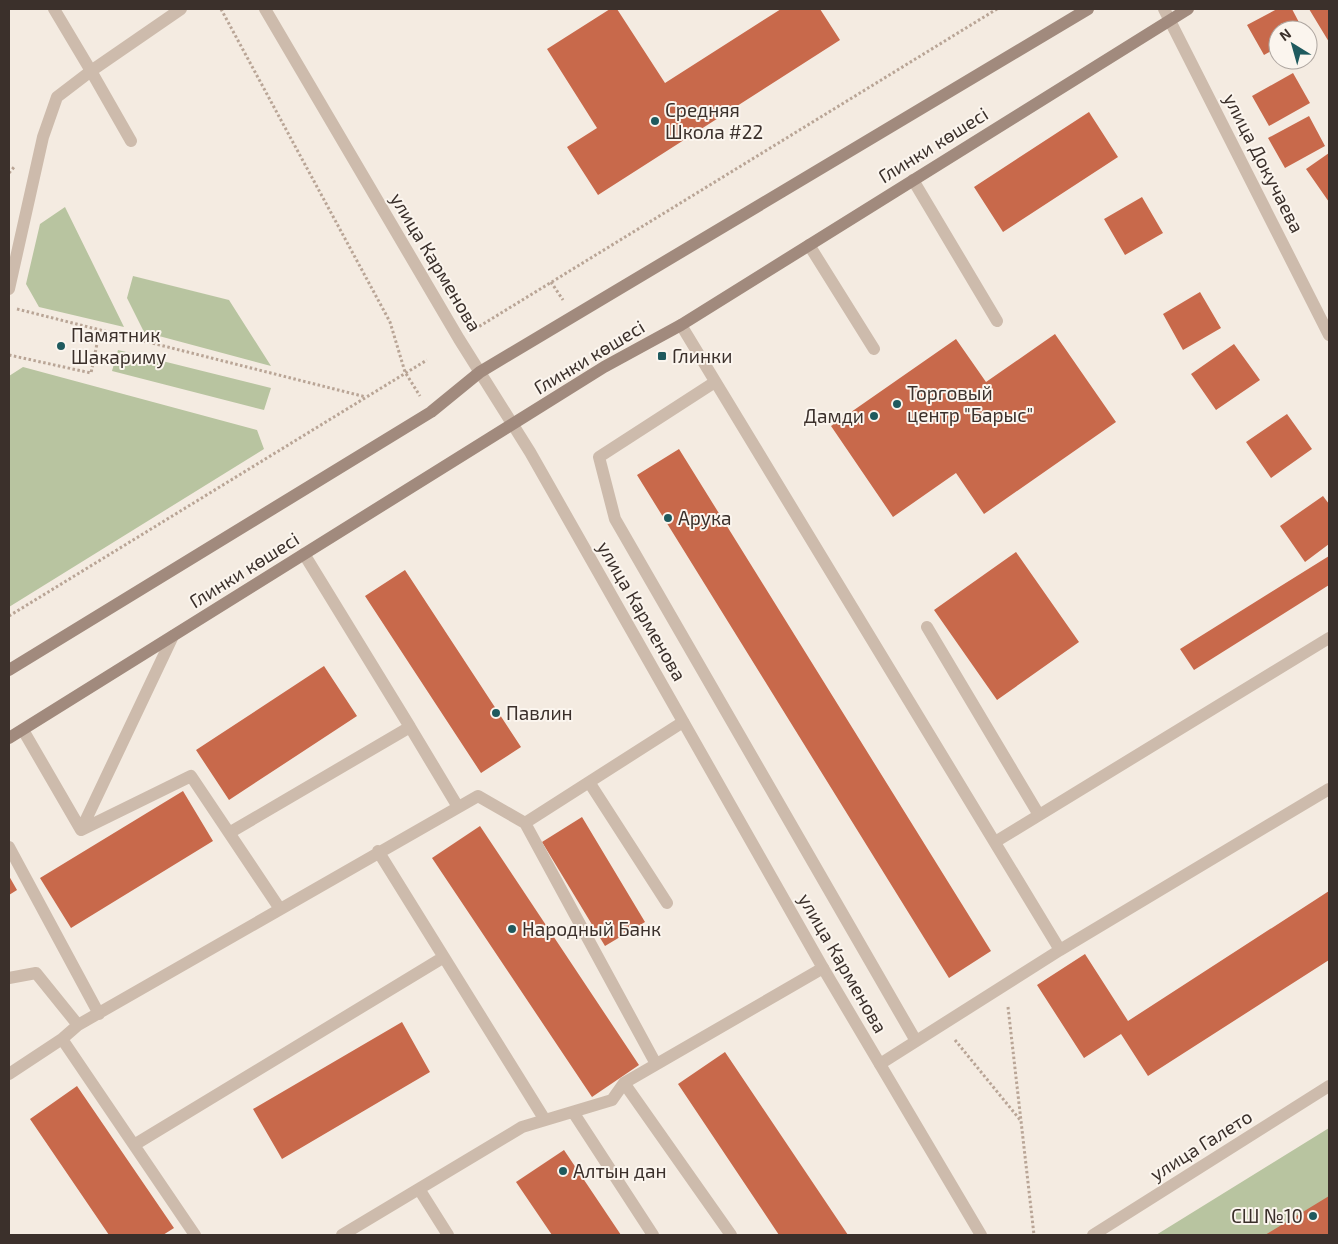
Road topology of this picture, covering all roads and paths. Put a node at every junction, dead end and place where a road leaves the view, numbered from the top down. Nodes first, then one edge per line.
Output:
1 (54, 9) edge
2 (179, 9) edge
3 (221, 9) edge
4 (265, 9) edge
5 (997, 9) edge
6 (1088, 9) edge
7 (1188, 9) edge
8 (1167, 14) edge
9 (92, 71) junction
10 (131, 141) dead end
11 (913, 180) junction
12 (809, 245) junction
13 (9, 289) edge
14 (9, 307) edge
15 (997, 321) dead end
16 (681, 325) junction
17 (100, 329) junction
18 (472, 331) dead end
19 (1329, 335) edge
20 (874, 349) dead end
21 (9, 355) edge
22 (427, 360) dead end
23 (404, 372) junction
24 (480, 372) junction
25 (715, 382) junction
26 (366, 397) junction
27 (431, 412) junction
28 (513, 425) junction
29 (304, 554) junction
30 (9, 616) edge
31 (927, 627) dead end
32 (173, 636) junction
33 (1329, 638) edge
34 (9, 670) edge
35 (683, 722) junction
36 (410, 727) junction
37 (23, 730) junction
38 (9, 738) edge
39 (589, 782) junction
40 (1329, 789) edge
41 (458, 807) junction
42 (1039, 815) junction
43 (525, 823) junction
44 (81, 830) junction
45 (229, 833) junction
46 (995, 842) junction
47 (9, 847) edge
48 (378, 851) junction
49 (667, 903) dead end
50 (280, 908) junction
51 (1060, 950) junction
52 (444, 957) junction
53 (823, 968) junction
54 (9, 978) edge
55 (1006, 985) junction
56 (98, 1014) junction
57 (942, 1024) junction
58 (78, 1025) junction
59 (62, 1039) junction
60 (916, 1041) junction
61 (656, 1064) junction
62 (880, 1064) junction
63 (9, 1074) edge
64 (624, 1083) junction
65 (1329, 1086) edge
66 (573, 1112) junction
67 (545, 1120) junction
68 (1021, 1121) junction
69 (134, 1145) junction
70 (419, 1189) junction
71 (195, 1235) edge
72 (342, 1235) edge
73 (448, 1235) edge
74 (653, 1235) edge
75 (731, 1235) edge
76 (981, 1235) edge
77 (1034, 1235) edge
78 (1093, 1235) edge

1 - 9 street
2 - 9 street
3 - 23 path
4 - 24 street, улица Карменова
5 - 18 path
6 - 24 main road, Глинки көшесі
7 - 8 main road, Глинки көшесі
8 - 11 main road, Глинки көшесі
8 - 19 street, улица Докучаева
9 - 10 street
9 - 13 street
11 - 12 main road, Глинки көшесі
11 - 15 street
12 - 16 main road, Глинки көшесі
12 - 20 street
14 - 17 path
16 - 25 street
16 - 28 main road, Глинки көшесі
17 - 21 path
17 - 26 path
22 - 23 path
23 - 26 path
23 - 27 path
24 - 27 main road, Глинки көшесі
24 - 28 street, улица Карменова
25 - 46 street
25 - 60 street
26 - 30 path
27 - 34 main road, Глинки көшесі
28 - 29 main road, Глинки көшесі
28 - 35 street, улица Карменова
29 - 32 main road, Глинки көшесі
29 - 36 street
31 - 42 street
32 - 37 main road, Глинки көшесі
32 - 44 street
33 - 42 street
35 - 39 street
35 - 53 street, улица Карменова
36 - 41 street
36 - 45 street
37 - 38 main road, Глинки көшесі
37 - 44 street
39 - 43 street
39 - 49 street
40 - 51 street
41 - 43 street
41 - 48 street
42 - 46 street
43 - 61 street
44 - 45 street
45 - 50 street
46 - 51 street
47 - 56 street
48 - 50 street
48 - 52 street
50 - 56 street
51 - 55 street
52 - 67 street
52 - 69 street
53 - 61 street
53 - 62 street, улица Карменова
54 - 58 street
55 - 57 street
55 - 68 path
56 - 58 street
57 - 60 street
57 - 68 path
58 - 59 street
59 - 63 street
59 - 69 street
60 - 62 street
61 - 64 street
62 - 76 street, улица Карменова
64 - 66 street
64 - 75 street
65 - 78 street, улица Галето
66 - 67 street
66 - 74 street
67 - 70 street
68 - 77 path
69 - 71 street
70 - 72 street
70 - 73 street

